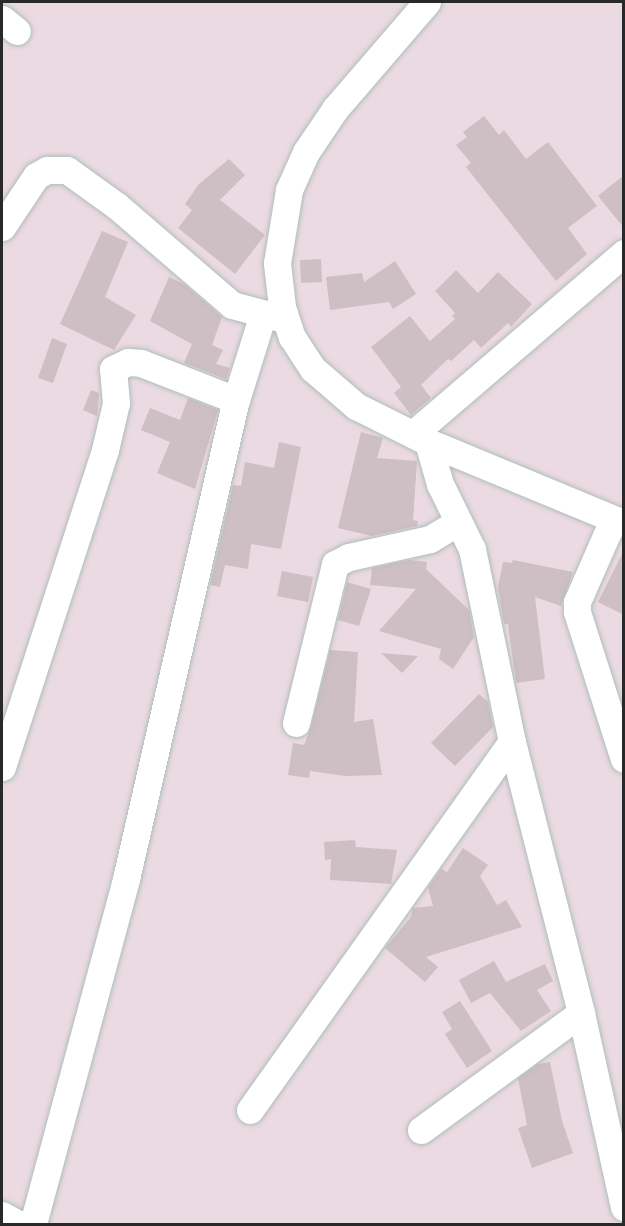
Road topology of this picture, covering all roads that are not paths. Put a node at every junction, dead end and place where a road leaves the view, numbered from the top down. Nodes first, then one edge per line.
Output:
1 (427, 2) edge
2 (2, 227) edge
3 (624, 253) edge
4 (275, 316) junction
5 (236, 400) junction
6 (420, 438) junction
7 (458, 522) junction
8 (618, 522) edge
9 (296, 723) dead end
10 (512, 742) junction
11 (624, 759) edge
12 (2, 767) edge
13 (581, 1013) junction
14 (250, 1110) dead end
15 (422, 1131) dead end
16 (624, 1207) edge
17 (2, 1215) edge
18 (18, 1224) edge
19 (33, 1224) edge

1 - 4 street
2 - 4 street
3 - 6 street
4 - 5 street
4 - 6 street
5 - 12 street
5 - 19 street
6 - 7 street
6 - 8 street
7 - 9 street
7 - 10 street
8 - 11 street
10 - 13 street
10 - 14 street
13 - 15 street
13 - 16 street
17 - 18 street

